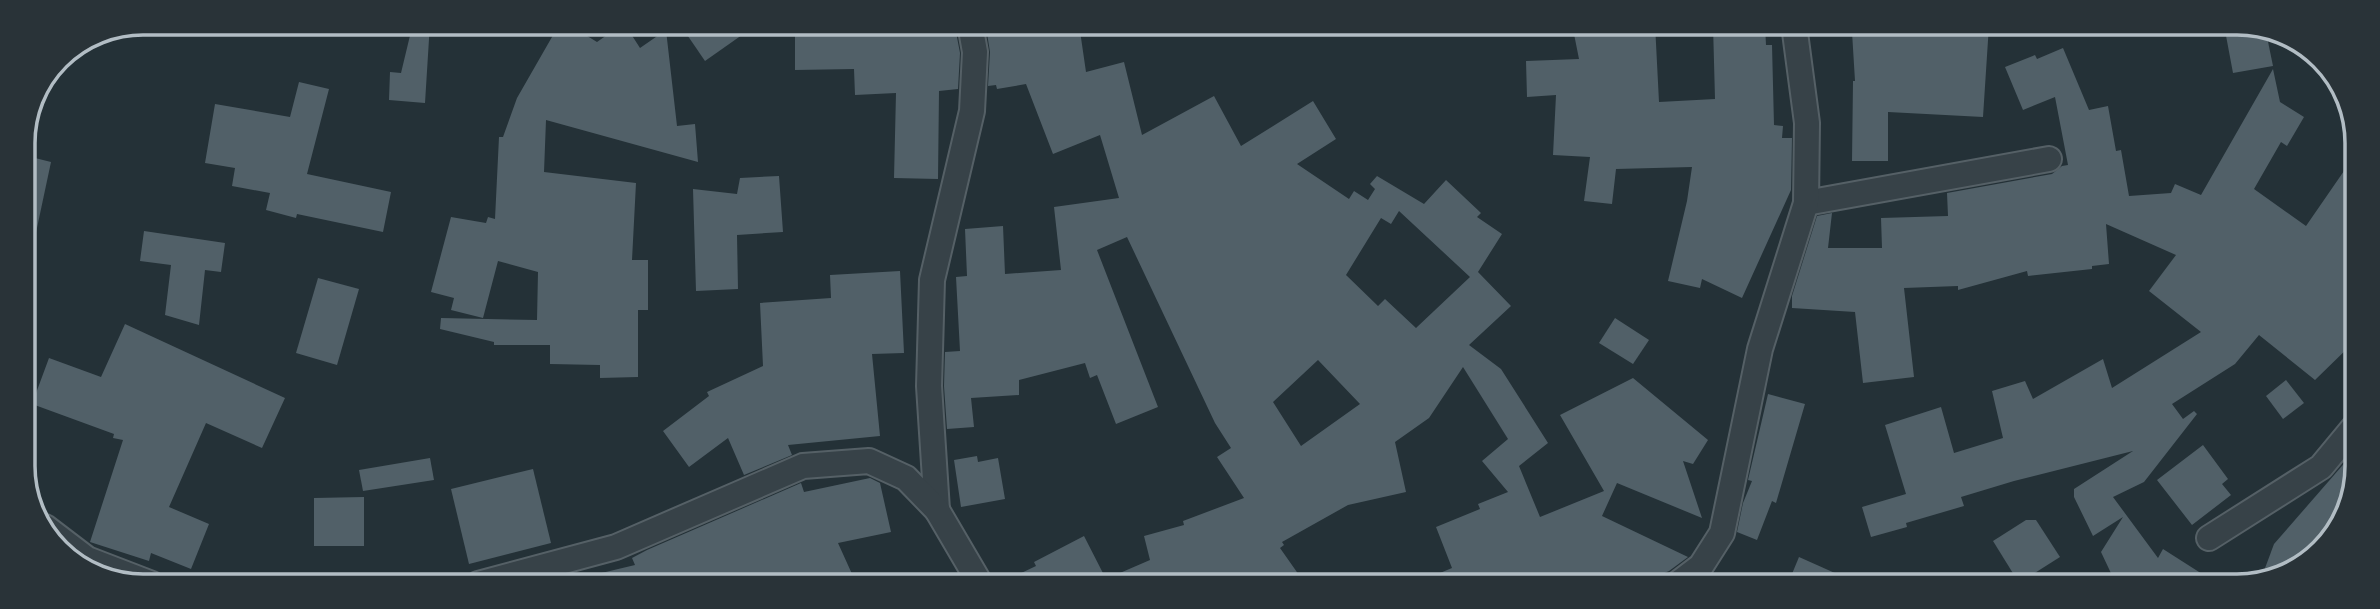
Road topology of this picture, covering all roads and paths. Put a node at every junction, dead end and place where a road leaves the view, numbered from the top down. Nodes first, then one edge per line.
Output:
1 (972, 35) edge
2 (1795, 35) edge
3 (2049, 159) dead end
4 (1806, 203) junction
5 (2345, 438) edge
6 (937, 510) junction
7 (2209, 538) dead end
8 (88, 559) edge
9 (117, 570) edge
10 (515, 574) edge
11 (975, 574) edge
12 (1690, 574) edge

1 - 6 street
2 - 4 street
3 - 4 street
4 - 12 street
5 - 7 street
6 - 10 street
6 - 11 street
8 - 9 street

